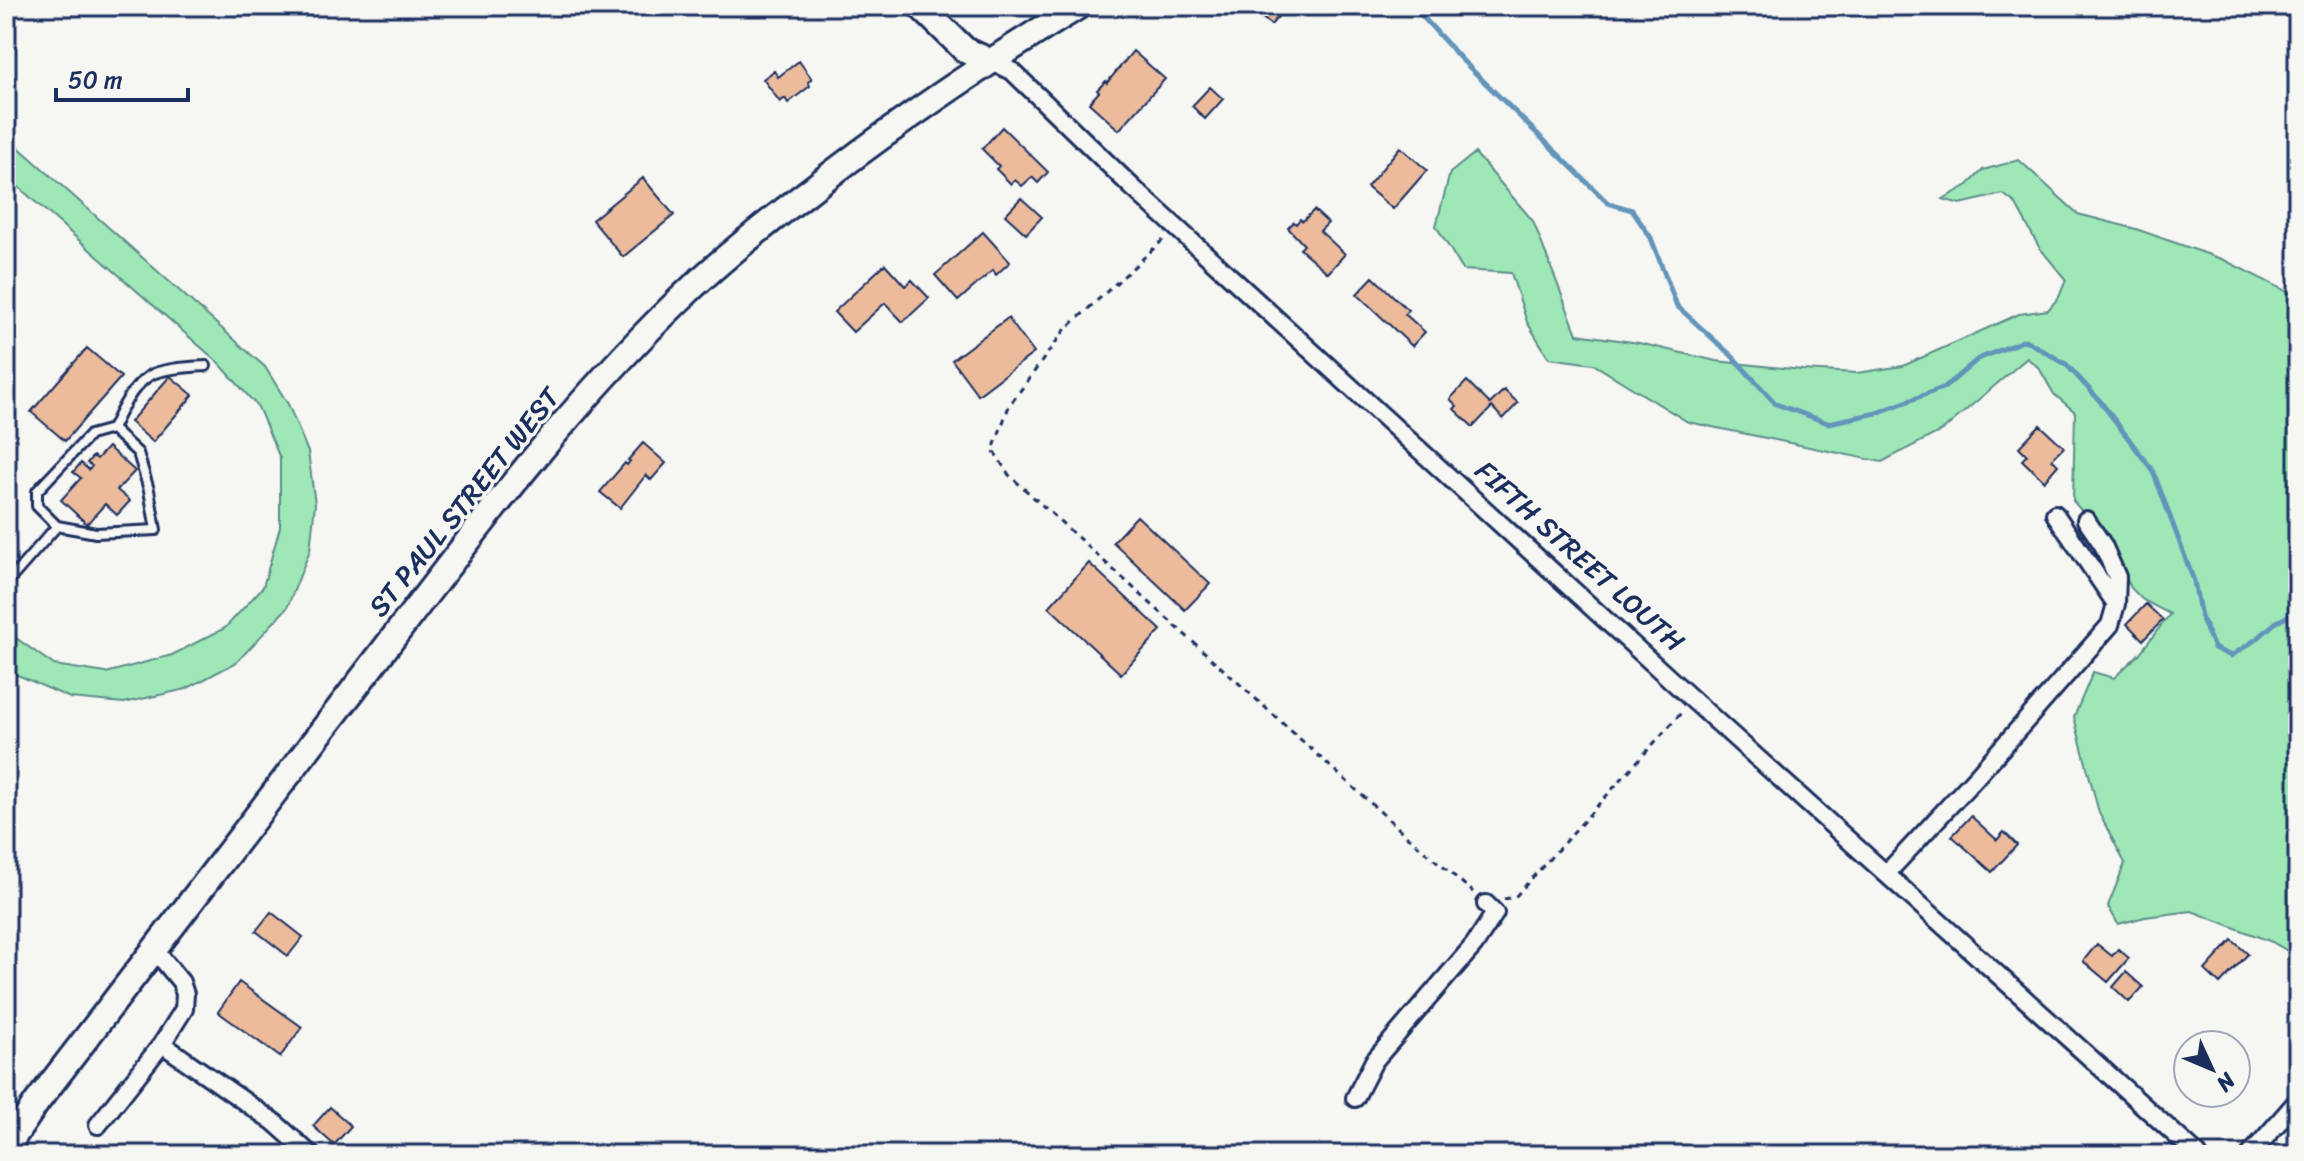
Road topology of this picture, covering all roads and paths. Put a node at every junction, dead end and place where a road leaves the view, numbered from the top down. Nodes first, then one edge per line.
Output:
1 (920, 6) edge
2 (1079, 6) edge
3 (989, 61) junction
4 (1176, 227) junction
5 (206, 366) dead end
6 (112, 429) junction
7 (2055, 514) dead end
8 (2086, 520) dead end
9 (57, 526) junction
10 (6, 584) edge
11 (2116, 604) junction
12 (1693, 700) junction
13 (1886, 874) junction
14 (1486, 904) junction
15 (154, 949) junction
16 (162, 1044) junction
17 (1355, 1098) dead end
18 (2298, 1100) edge
19 (98, 1125) dead end
20 (6, 1148) edge
21 (311, 1155) edge
22 (2198, 1155) edge
23 (2250, 1155) edge

1 - 3 main road, FIFTH STREET LOUTH
2 - 3 main road, ST PAUL STREET WEST
3 - 4 street, FIFTH STREET LOUTH
3 - 15 main road, ST PAUL STREET WEST
4 - 12 street, FIFTH STREET LOUTH
4 - 14 path
5 - 6 lane
6 - 9 lane
6 - 9 lane
7 - 11 street
8 - 11 street
9 - 10 lane
11 - 13 street
12 - 13 street, FIFTH STREET LOUTH
12 - 14 path
13 - 22 street, FIFTH STREET LOUTH
14 - 17 street
15 - 16 street
15 - 20 main road, ST PAUL STREET WEST
16 - 19 street
16 - 21 street
18 - 23 street

